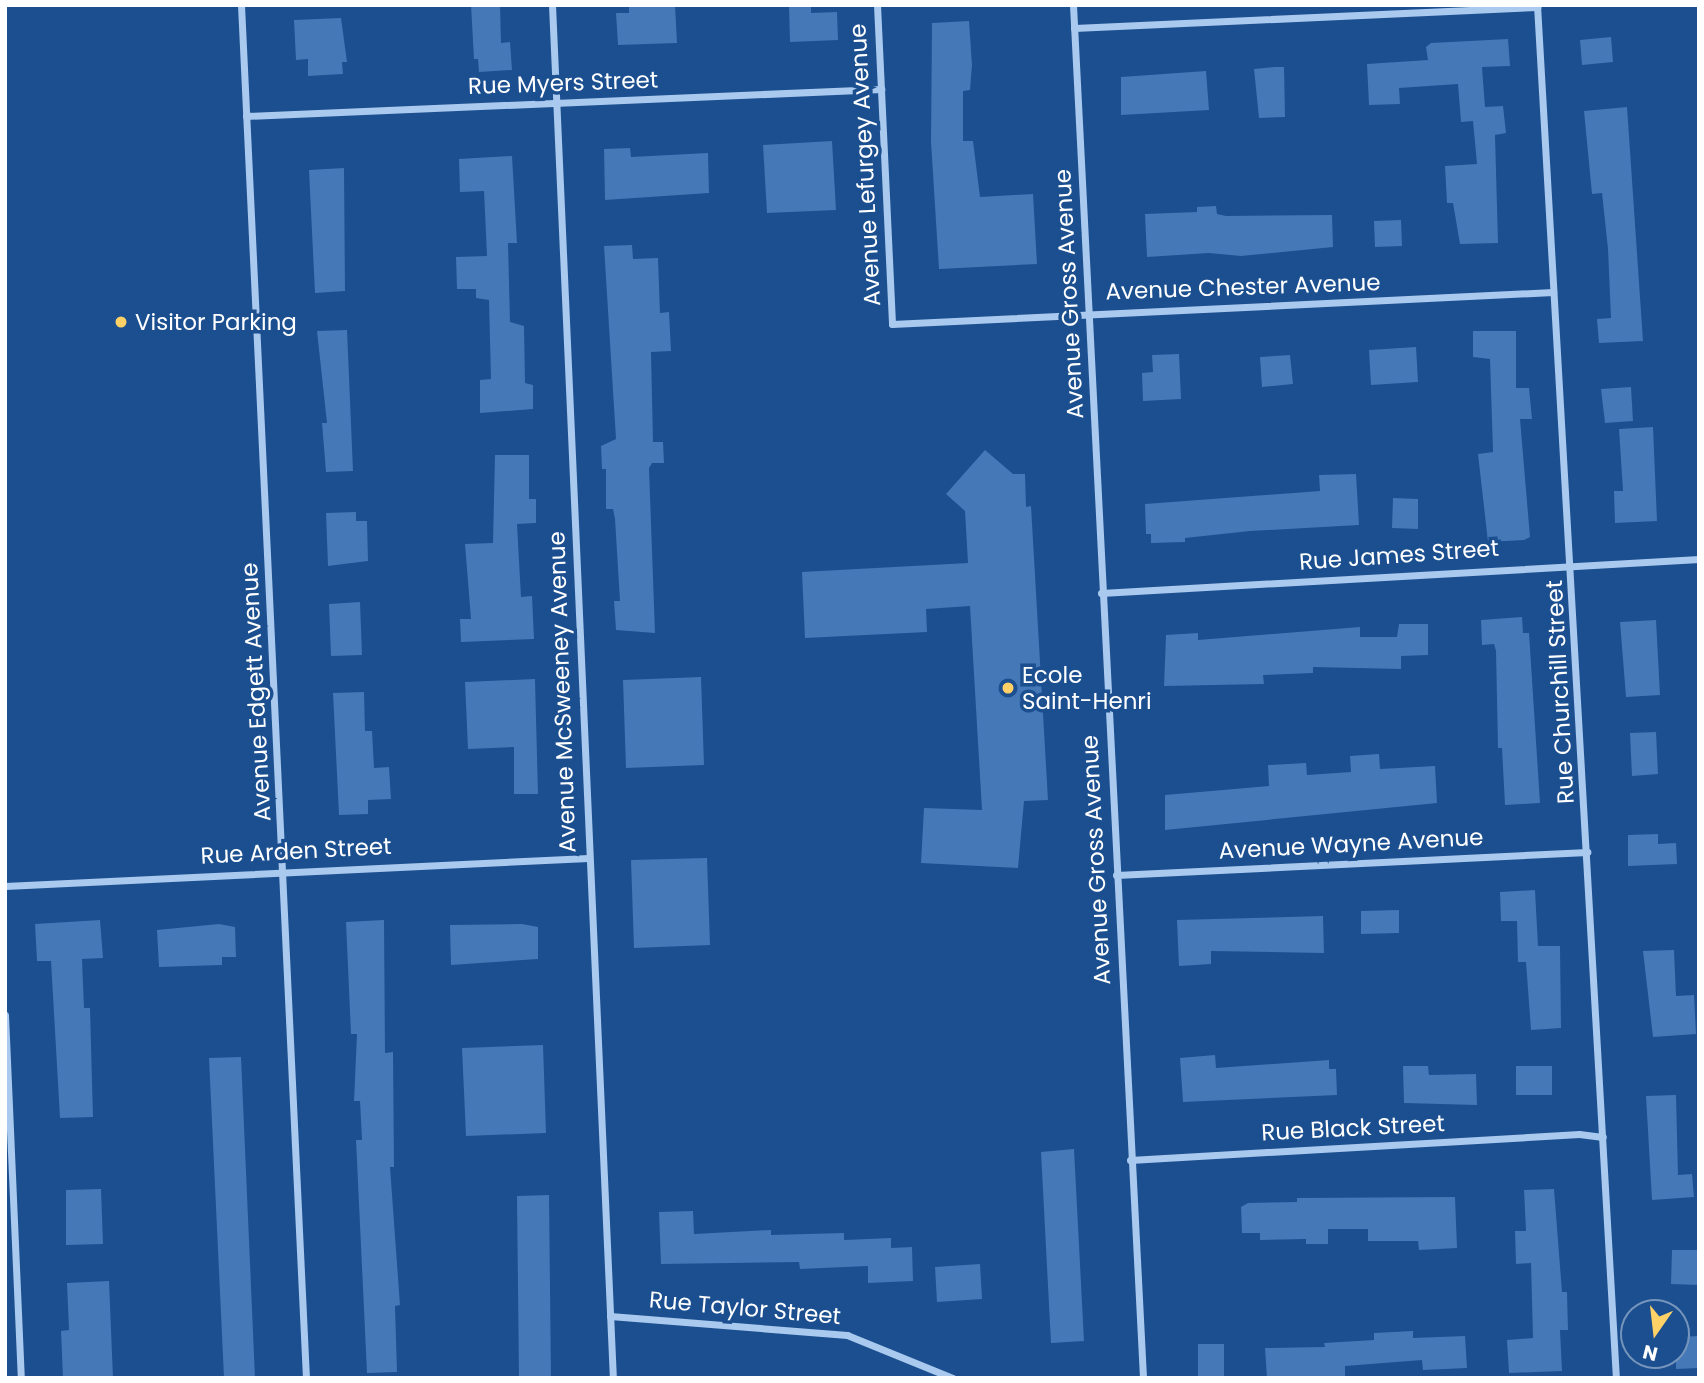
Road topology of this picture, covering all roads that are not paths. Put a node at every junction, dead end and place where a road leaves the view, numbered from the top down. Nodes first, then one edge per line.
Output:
1 (242, 5) edge
2 (552, 5) edge
3 (877, 5) edge
4 (1073, 5) edge
5 (1537, 6) edge
6 (1074, 28) junction
7 (880, 89) junction
8 (557, 103) junction
9 (246, 116) junction
10 (1553, 292) junction
11 (1091, 312) junction
12 (892, 324) joint
13 (1699, 559) edge
14 (1572, 563) junction
15 (1101, 593) junction
16 (1587, 852) junction
17 (588, 858) junction
18 (285, 870) junction
19 (1116, 875) junction
20 (5, 886) edge
21 (5, 1014) edge
22 (1603, 1137) junction
23 (8, 1142) edge
24 (1129, 1160) junction
25 (610, 1316) junction
26 (21, 1378) edge
27 (306, 1378) edge
28 (613, 1378) edge
29 (953, 1378) edge
30 (1143, 1378) edge
31 (1616, 1378) edge

1 - 9 street, Avenue Edgett Avenue
2 - 8 street, Avenue McSweeney Avenue
3 - 7 street, Avenue Lefurgey Avenue
4 - 6 street, Avenue Gross Avenue
5 - 6 street
5 - 10 street, Rue Churchill Street
6 - 11 street, Avenue Gross Avenue
7 - 8 street, Rue Myers Street
7 - 12 street, Avenue Lefurgey Avenue
8 - 9 street, Rue Myers Street
8 - 17 street, Avenue McSweeney Avenue
9 - 18 street, Avenue Edgett Avenue
10 - 11 street, Avenue Chester Avenue
10 - 14 street, Rue Churchill Street
11 - 12 street, Avenue Chester Avenue
11 - 15 street, Avenue Gross Avenue
13 - 14 street, Rue James Street
14 - 15 street, Rue James Street
14 - 16 street, Rue Churchill Street
15 - 19 street, Avenue Gross Avenue
16 - 19 street, Avenue Wayne Avenue
16 - 22 street, Rue Churchill Street
17 - 18 street, Rue Arden Street
17 - 25 street, Avenue McSweeney Avenue
18 - 20 street, Rue Arden Street
18 - 27 street, Avenue Edgett Avenue
19 - 24 street, Avenue Gross Avenue
21 - 23 street
22 - 24 street, Rue Black Street
22 - 31 street, Rue Churchill Street
23 - 26 street
24 - 30 street, Avenue Gross Avenue
25 - 28 street, Avenue McSweeney Avenue
25 - 29 street, Rue Taylor Street

